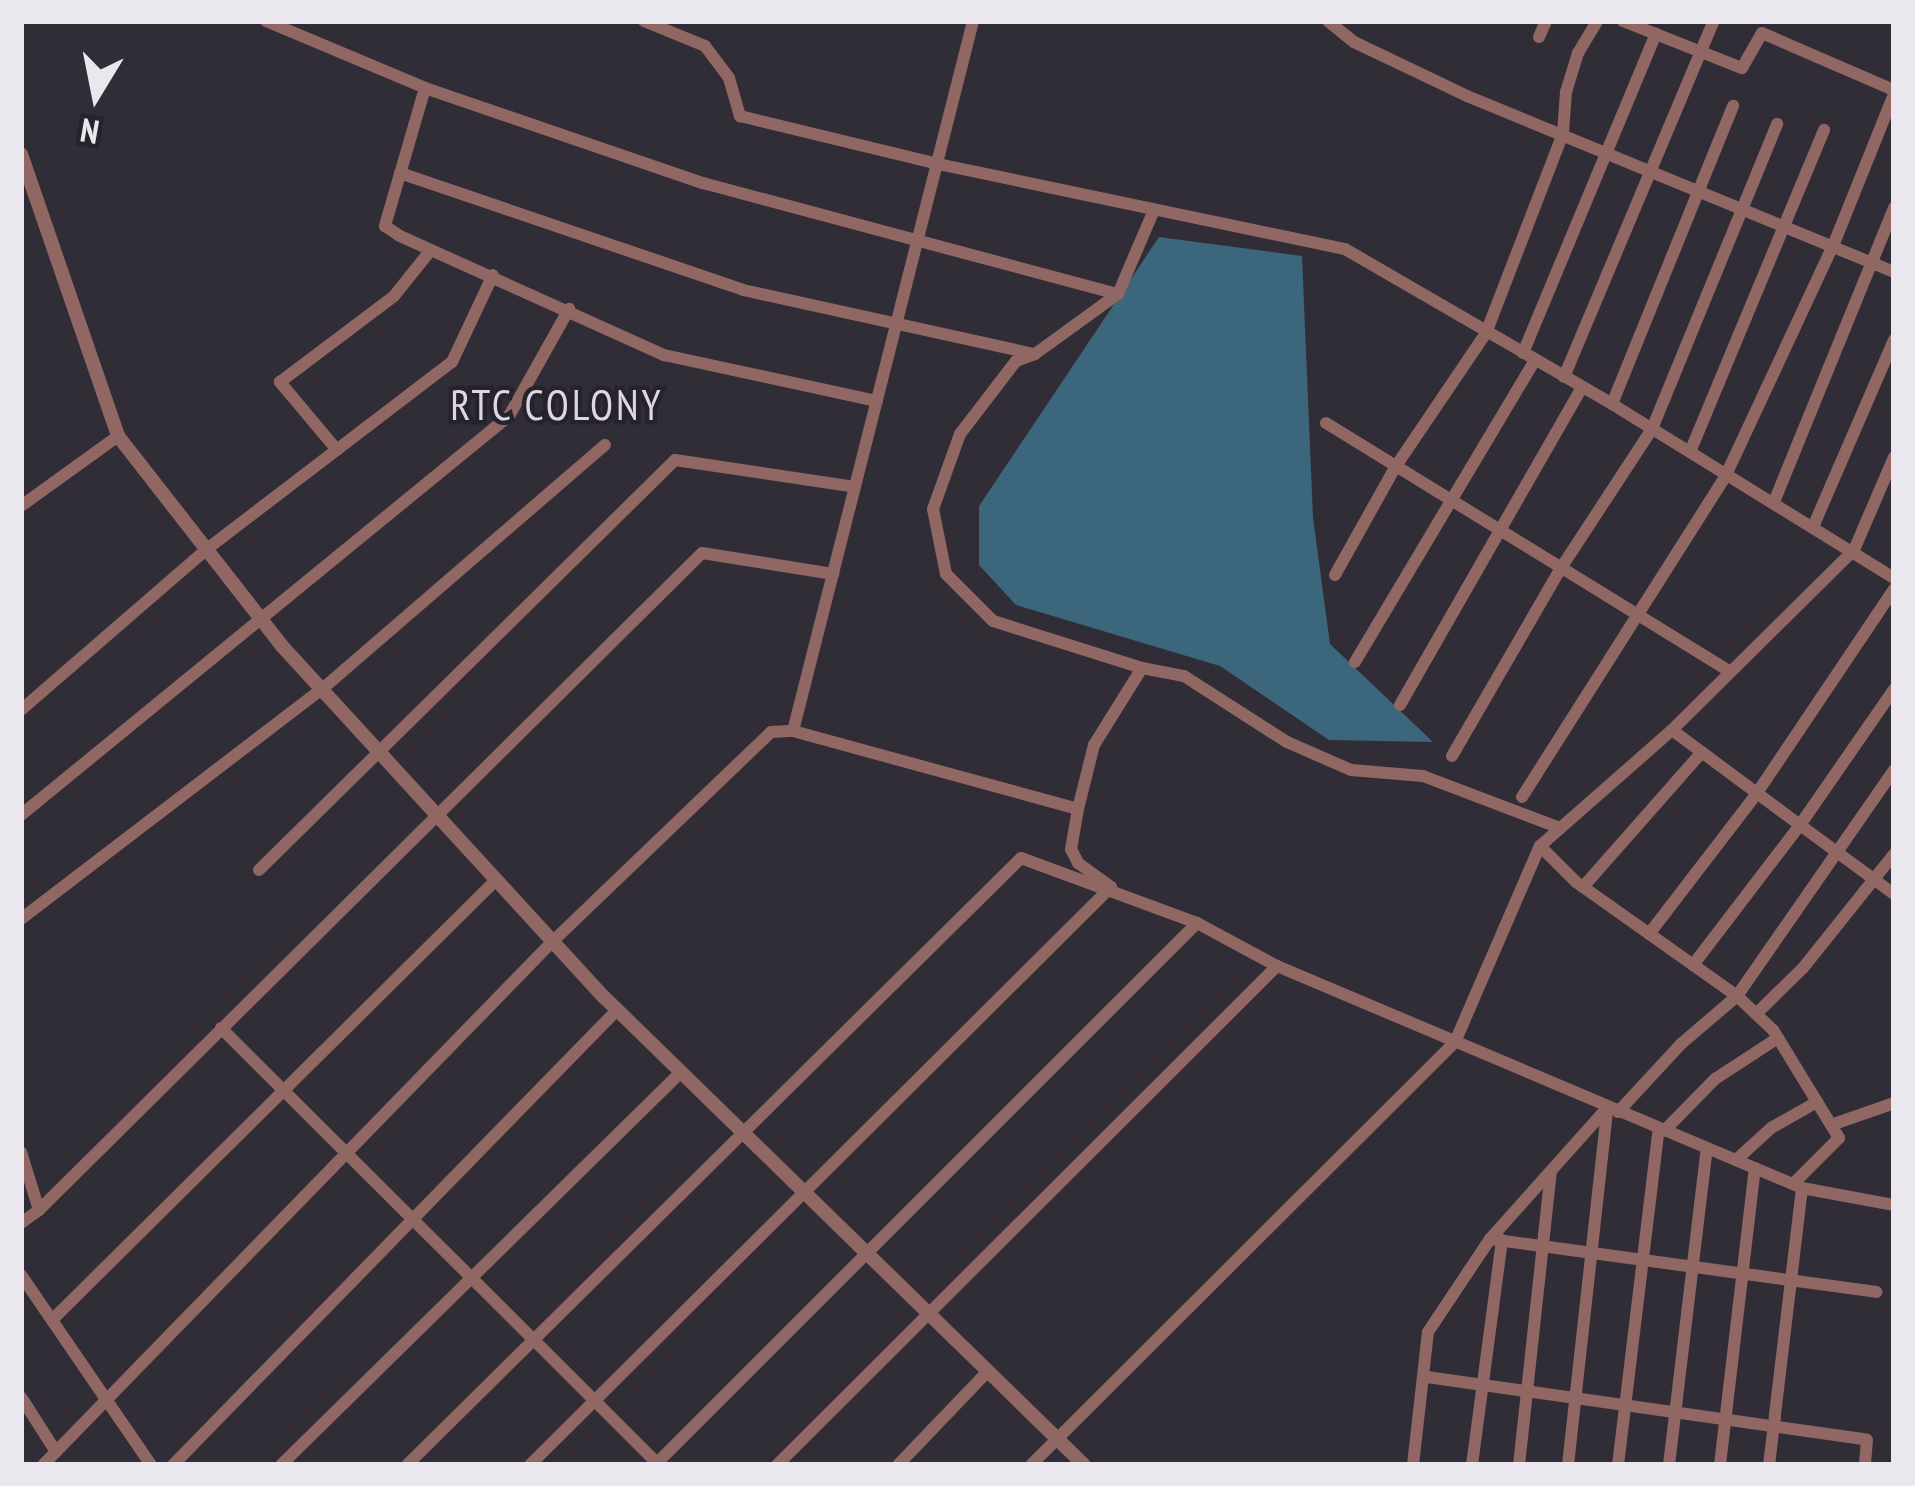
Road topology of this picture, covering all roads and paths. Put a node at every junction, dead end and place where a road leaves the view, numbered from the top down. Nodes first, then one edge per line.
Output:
1 (266, 21) edge
2 (644, 21) edge
3 (974, 21) edge
4 (1328, 21) edge
5 (1546, 21) edge
6 (1597, 21) edge
7 (1623, 21) edge
8 (1714, 21) edge
9 (1766, 27) edge
10 (1656, 34) junction
11 (1539, 37) dead end
12 (1703, 52) junction
13 (425, 88) junction
14 (1894, 92) edge
15 (1733, 106) dead end
16 (1777, 124) dead end
17 (1824, 130) dead end
18 (1563, 133) junction
19 (1610, 152) junction
20 (21, 154) edge
21 (938, 164) junction
22 (1654, 171) junction
23 (400, 173) junction
24 (1697, 190) junction
25 (1740, 208) junction
26 (1894, 208) edge
27 (1154, 210) junction
28 (1786, 227) junction
29 (920, 242) junction
30 (1833, 246) junction
31 (430, 251) junction
32 (1871, 262) junction
33 (1894, 272) edge
34 (493, 275) junction
35 (1118, 294) junction
36 (569, 309) junction
37 (897, 326) junction
38 (1486, 333) junction
39 (1894, 340) edge
40 (1035, 354) junction
41 (1529, 356) junction
42 (1564, 376) junction
43 (1582, 388) junction
44 (877, 401) junction
45 (1612, 404) junction
46 (1326, 423) dead end
47 (1652, 429) junction
48 (118, 436) junction
49 (605, 445) dead end
50 (337, 450) junction
51 (1690, 452) junction
52 (1894, 457) edge
53 (1396, 466) junction
54 (1726, 475) junction
55 (855, 487) junction
56 (1450, 499) junction
57 (1774, 502) junction
58 (21, 506) edge
59 (1813, 527) junction
60 (1501, 531) junction
61 (207, 549) junction
62 (1854, 550) junction
63 (1561, 568) junction
64 (833, 574) junction
65 (1335, 575) dead end
66 (1894, 578) edge
67 (1894, 589) edge
68 (1634, 612) junction
69 (262, 620) junction
70 (1355, 662) dead end
71 (1142, 668) junction
72 (1728, 670) junction
73 (1894, 688) edge
74 (321, 690) junction
75 (1400, 705) dead end
76 (21, 710) edge
77 (1672, 730) junction
78 (793, 731) junction
79 (1702, 752) junction
80 (375, 753) junction
81 (1452, 756) dead end
82 (1894, 770) edge
83 (1757, 793) junction
84 (1522, 796) dead end
85 (1078, 809) junction
86 (21, 815) edge
87 (433, 815) junction
88 (1800, 826) junction
89 (1560, 828) junction
90 (1540, 846) junction
91 (1837, 852) junction
92 (1894, 854) edge
93 (259, 870) dead end
94 (1875, 880) junction
95 (495, 881) junction
96 (1111, 887) junction
97 (1583, 887) junction
98 (1894, 894) edge
99 (21, 919) edge
100 (1197, 923) junction
101 (1649, 934) junction
102 (552, 942) junction
103 (1693, 965) junction
104 (1277, 966) junction
105 (1737, 996) junction
106 (617, 1010) junction
107 (1756, 1014) junction
108 (221, 1028) junction
109 (1778, 1038) junction
110 (1455, 1042) junction
111 (681, 1072) junction
112 (284, 1090) junction
113 (1817, 1102) junction
114 (1894, 1103) edge
115 (1613, 1110) junction
116 (1832, 1125) junction
117 (1661, 1129) junction
118 (742, 1130) junction
119 (1707, 1148) junction
120 (21, 1152) edge
121 (346, 1152) junction
122 (1736, 1160) junction
123 (1755, 1168) junction
124 (1551, 1170) junction
125 (1798, 1186) junction
126 (807, 1194) junction
127 (1894, 1205) edge
128 (39, 1210) junction
129 (413, 1219) junction
130 (21, 1223) edge
131 (1496, 1239) junction
132 (1543, 1245) junction
133 (1592, 1252) junction
134 (869, 1255) junction
135 (1643, 1258) junction
136 (1693, 1265) junction
137 (1743, 1271) junction
138 (21, 1275) edge
139 (472, 1278) junction
140 (1792, 1278) junction
141 (1876, 1292) dead end
142 (927, 1312) junction
143 (52, 1320) junction
144 (533, 1339) junction
145 (988, 1372) junction
146 (1427, 1377) junction
147 (1483, 1384) junction
148 (1527, 1391) junction
149 (21, 1397) edge
150 (106, 1398) junction
151 (1576, 1398) junction
152 (597, 1403) junction
153 (1625, 1405) junction
154 (1675, 1412) junction
155 (1725, 1419) junction
156 (1058, 1439) junction
157 (56, 1452) junction
158 (657, 1464) edge
159 (43, 1465) edge
160 (151, 1465) edge
161 (173, 1465) edge
162 (281, 1465) edge
163 (407, 1465) edge
164 (530, 1465) edge
165 (777, 1465) edge
166 (898, 1465) edge
167 (1031, 1465) edge
168 (1084, 1465) edge
169 (1413, 1465) edge
170 (1472, 1465) edge
171 (1519, 1465) edge
172 (1568, 1465) edge
173 (1618, 1465) edge
174 (1669, 1465) edge
175 (1720, 1465) edge
176 (1769, 1465) edge
177 (1865, 1465) edge

1 - 13 street
2 - 21 street
3 - 21 street
4 - 18 street
5 - 11 street
6 - 18 street
7 - 10 street
8 - 12 street
9 - 12 street
9 - 14 street
10 - 12 street
10 - 19 street
12 - 22 street
13 - 23 street
13 - 29 street
14 - 30 street
15 - 24 street
16 - 25 street
17 - 28 street
18 - 19 street
18 - 38 street
19 - 22 street
19 - 41 street
20 - 48 street
21 - 27 street
21 - 29 street
22 - 24 street
22 - 42 street
23 - 31 street
23 - 37 street
24 - 25 street
24 - 45 street
25 - 28 street
25 - 47 street
26 - 32 street
27 - 35 street
27 - 38 street
28 - 30 street
28 - 51 street
29 - 35 street
29 - 37 street
30 - 32 street
30 - 54 street
31 - 34 street
31 - 50 street
32 - 33 street
32 - 57 street
34 - 36 street
34 - 50 street
35 - 40 street
36 - 44 street
36 - 69 street
37 - 40 street
37 - 44 street
38 - 41 street
38 - 53 street
39 - 59 street
40 - 71 street
41 - 42 street
41 - 56 street
42 - 43 street
43 - 45 street
43 - 60 street
44 - 55 street
45 - 47 street
46 - 53 street
47 - 51 street
47 - 63 street
48 - 58 street
48 - 61 street
49 - 74 street
50 - 61 street
51 - 54 street
52 - 62 street
53 - 56 street
53 - 65 street
54 - 57 street
54 - 68 street
55 - 64 street
55 - 80 street
56 - 60 street
56 - 70 street
57 - 59 street
59 - 62 street
60 - 63 street
60 - 75 street
61 - 69 street
61 - 76 street
62 - 66 street
62 - 72 street
63 - 68 street
63 - 81 street
64 - 78 street
64 - 87 street
67 - 83 street
68 - 72 street
68 - 84 street
69 - 74 street
69 - 86 street
71 - 85 street
71 - 89 street
72 - 77 street
73 - 88 street
74 - 80 street
74 - 99 street
77 - 79 street
77 - 89 street
78 - 85 street
78 - 102 street
79 - 83 street
79 - 97 street
80 - 87 street
80 - 93 street
82 - 91 street
83 - 88 street
83 - 101 street
85 - 96 street
87 - 95 street
87 - 108 street
88 - 91 street
88 - 103 street
89 - 90 street
90 - 97 street
90 - 110 street
91 - 94 street
91 - 105 street
92 - 94 street
94 - 98 street
94 - 107 street
95 - 102 street
95 - 112 street
96 - 100 street
96 - 118 street
96 - 126 street
97 - 101 street
100 - 104 street
100 - 134 street
101 - 103 street
102 - 106 street
102 - 121 street
103 - 105 street
104 - 110 street
104 - 142 street
105 - 107 street
105 - 115 street
106 - 111 street
106 - 129 street
107 - 109 street
108 - 112 street
108 - 128 street
109 - 113 street
109 - 117 street
110 - 115 street
110 - 156 street
111 - 118 street
111 - 139 street
112 - 121 street
112 - 143 street
113 - 116 street
113 - 122 street
114 - 116 street
115 - 117 street
115 - 124 street
115 - 133 street
116 - 125 street
117 - 119 street
117 - 135 street
118 - 126 street
118 - 144 street
119 - 122 street
119 - 136 street
120 - 128 street
121 - 129 street
121 - 150 street
122 - 123 street
123 - 125 street
123 - 137 street
124 - 131 street
124 - 132 street
125 - 127 street
125 - 140 street
126 - 134 street
126 - 152 street
128 - 130 street
129 - 139 street
129 - 161 street
131 - 132 street
131 - 146 street
131 - 147 street
132 - 133 street
132 - 148 street
133 - 135 street
133 - 151 street
134 - 142 street
134 - 158 street
135 - 136 street
135 - 153 street
136 - 137 street
136 - 154 street
137 - 140 street
137 - 155 street
138 - 143 street
139 - 144 street
139 - 162 street
140 - 141 street
140 - 176 street
142 - 145 street
142 - 165 street
143 - 150 street
144 - 152 street
144 - 163 street
145 - 156 street
145 - 166 street
146 - 147 street
146 - 169 street
147 - 148 street
147 - 170 street
148 - 151 street
148 - 171 street
149 - 157 street
150 - 157 street
150 - 160 street
151 - 153 street
151 - 172 street
152 - 158 street
152 - 164 street
153 - 154 street
153 - 173 street
154 - 155 street
154 - 174 street
155 - 175 street
155 - 177 street
156 - 167 street
156 - 168 street
157 - 159 street

